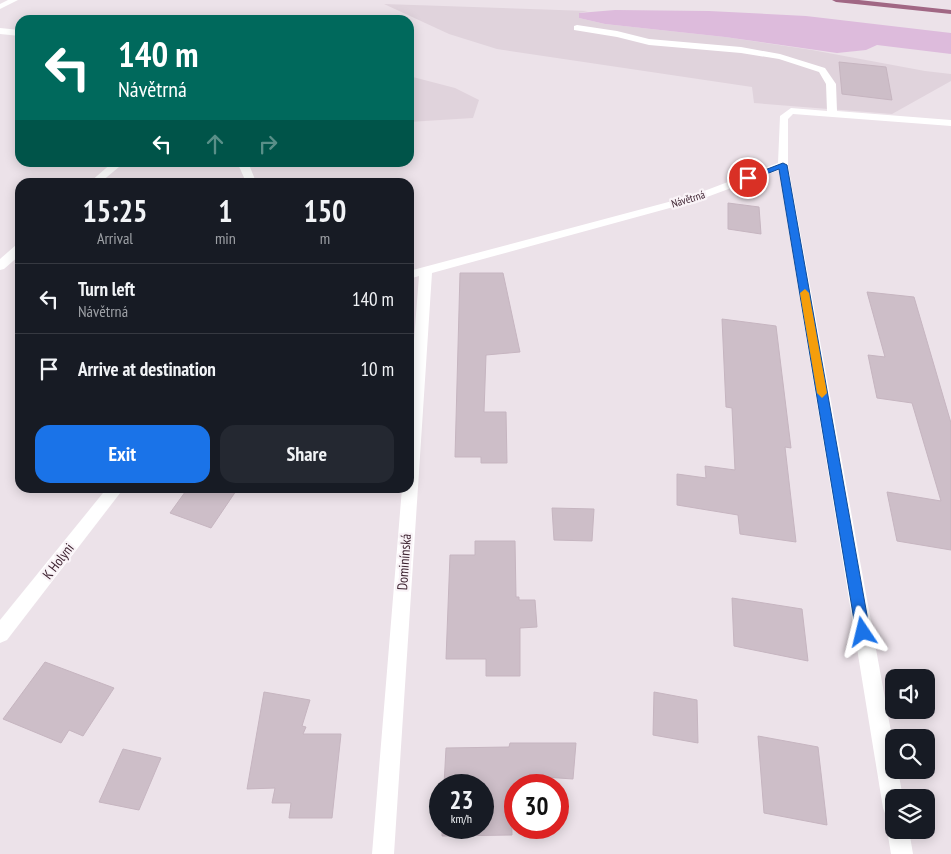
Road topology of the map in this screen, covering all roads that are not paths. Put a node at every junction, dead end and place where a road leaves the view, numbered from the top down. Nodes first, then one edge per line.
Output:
1 (14, 0) edge
2 (836, 0) edge
3 (0, 7) edge
4 (951, 12) edge
5 (577, 28) dead end
6 (0, 31) edge
7 (15, 32) edge
8 (832, 114) junction
9 (951, 123) edge
10 (783, 165) junction
11 (114, 167) edge
12 (100, 178) edge
13 (15, 252) edge
14 (0, 266) edge
15 (426, 269) junction
16 (414, 273) edge
17 (414, 432) edge
18 (112, 493) edge
19 (410, 493) edge
20 (0, 634) edge
21 (891, 789) edge
22 (900, 839) edge
23 (383, 854) edge
24 (902, 854) edge

1 - 3 street
2 - 4 main road
5 - 8 street
6 - 7 street
8 - 9 street
8 - 10 street
10 - 15 street, Návětrná
10 - 21 street
11 - 12 street
13 - 14 street
15 - 16 street, Návětrná
15 - 17 street, Dominínská
18 - 20 street, K Holyni
19 - 23 street, Dominínská
22 - 24 street

